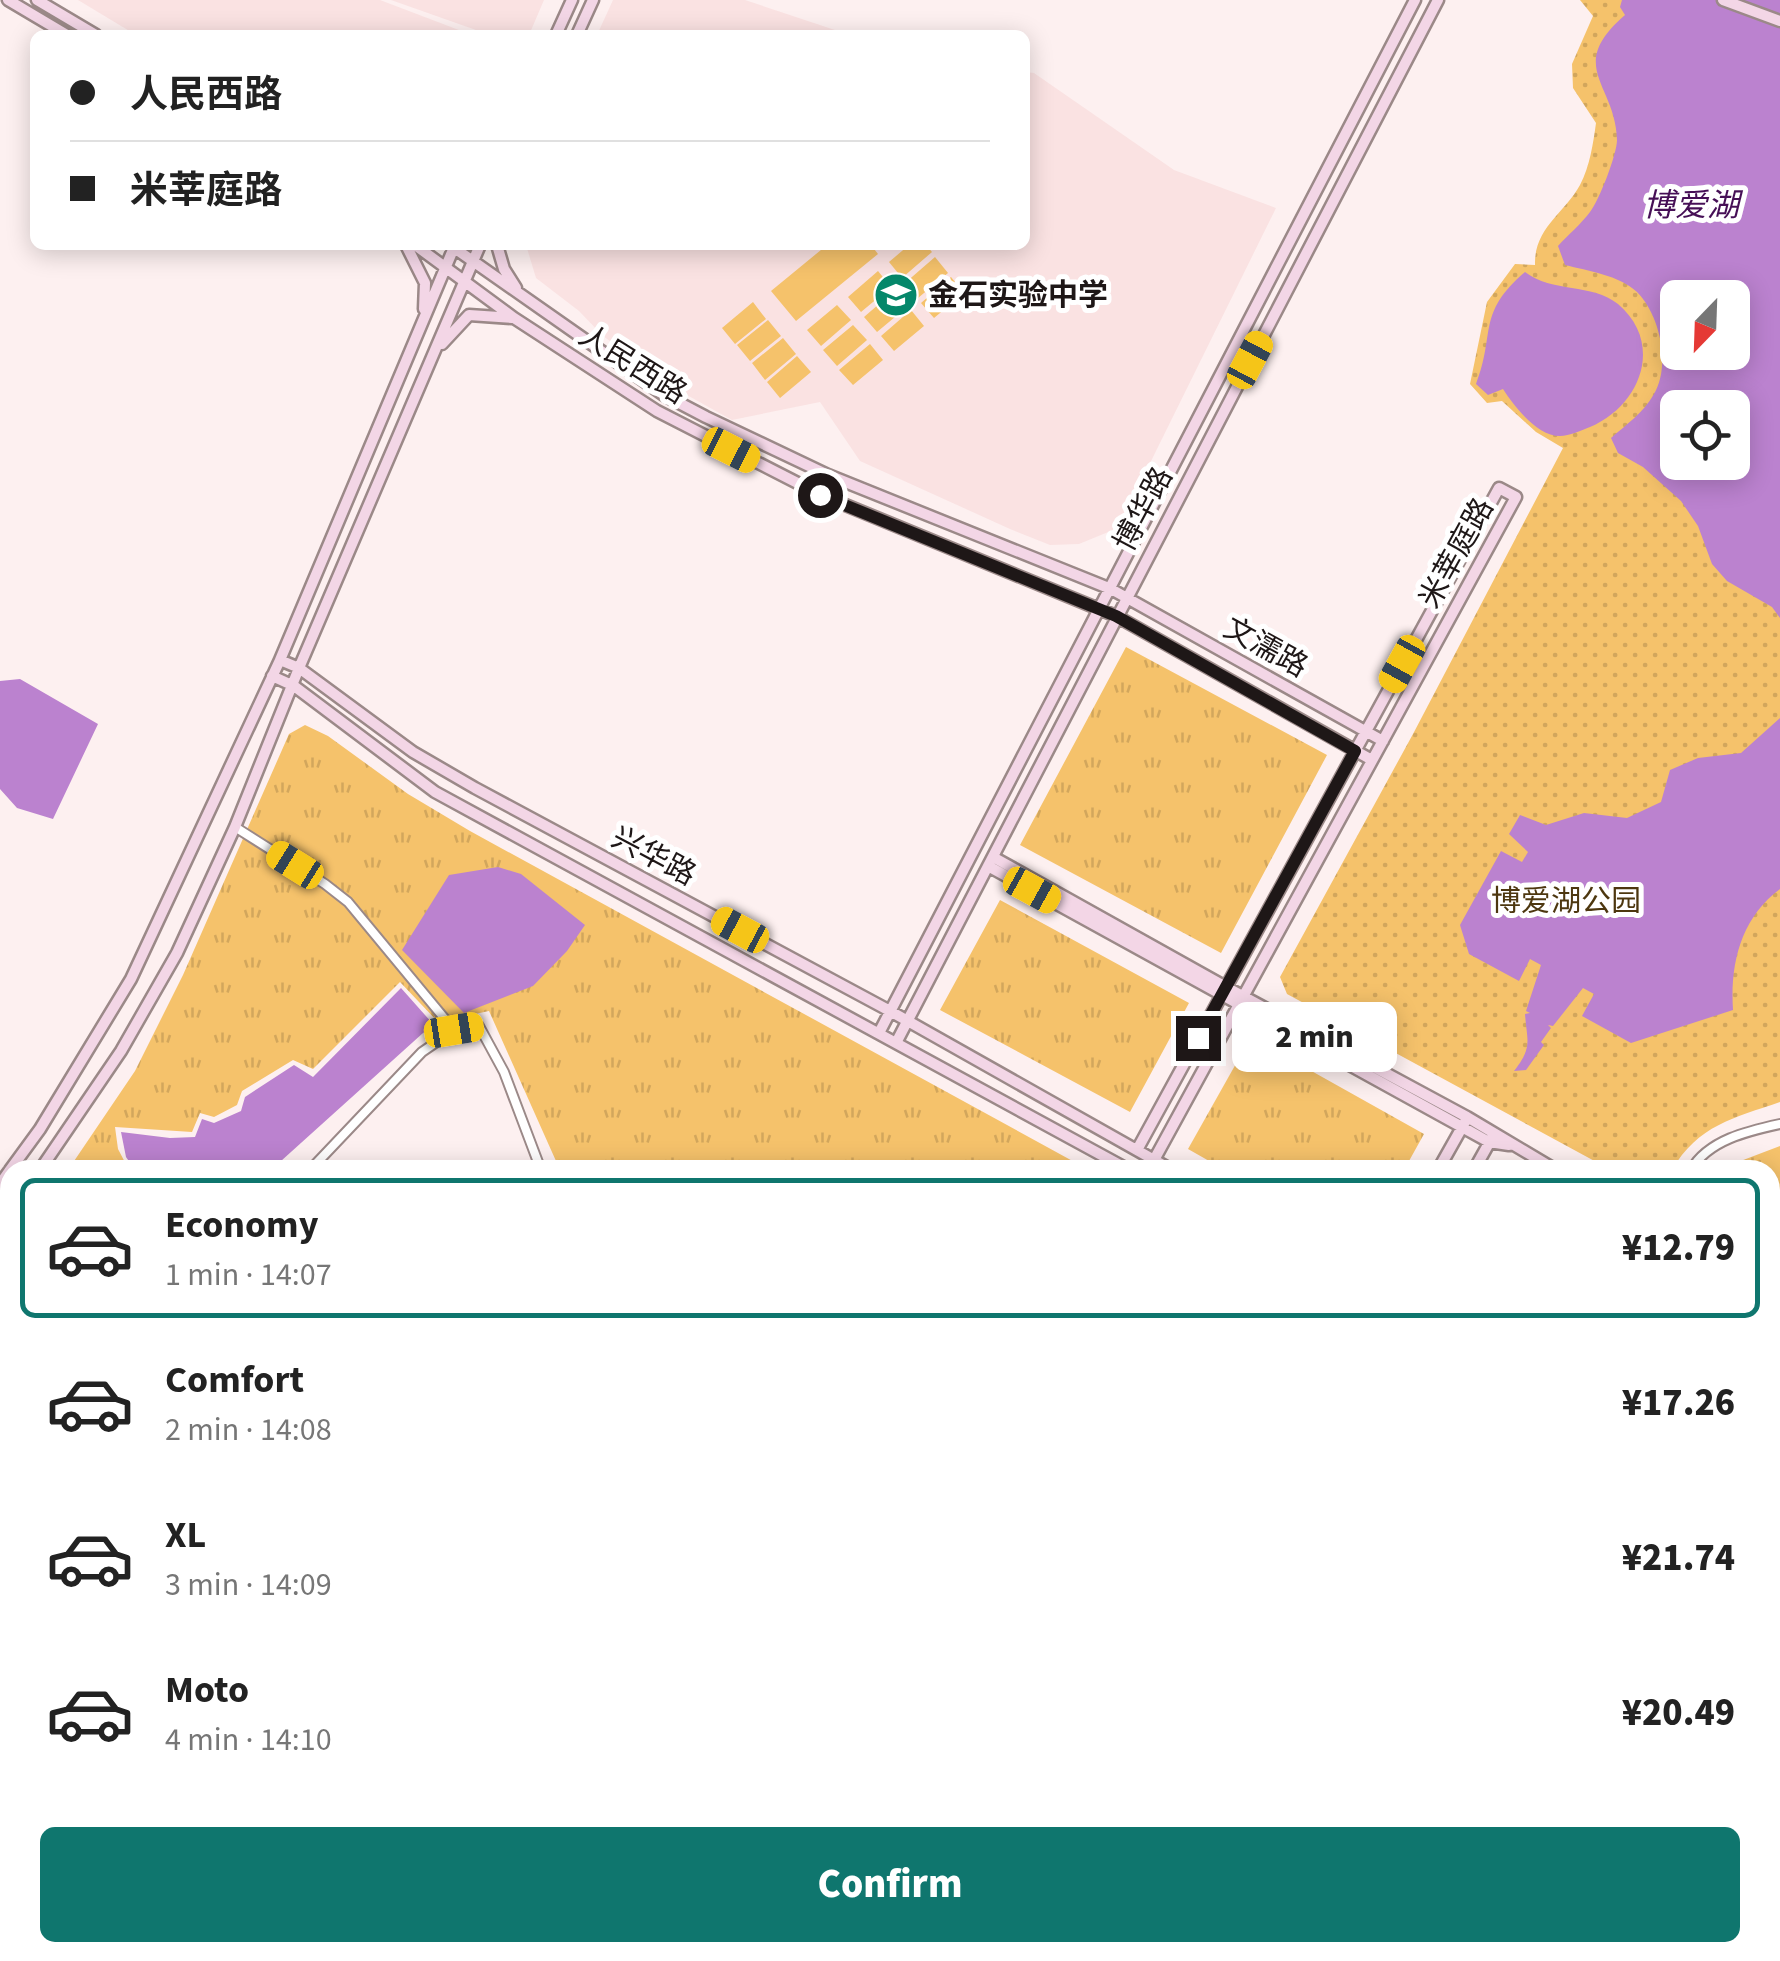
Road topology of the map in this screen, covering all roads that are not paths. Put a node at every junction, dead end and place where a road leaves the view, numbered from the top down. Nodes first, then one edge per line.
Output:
1 (8, 0) edge
2 (36, 0) edge
3 (572, 0) edge
4 (593, 0) edge
5 (1415, 0) edge
6 (1438, 0) edge
7 (1723, 0) edge
8 (1780, 21) edge
9 (59, 30) edge
10 (87, 30) edge
11 (558, 30) edge
12 (579, 30) edge
13 (408, 250) edge
14 (422, 250) edge
15 (450, 250) edge
16 (457, 250) edge
17 (478, 250) edge
18 (498, 250) edge
19 (473, 262) junction
20 (444, 266) junction
21 (464, 280) junction
22 (522, 297) junction
23 (424, 316) junction
24 (514, 318) junction
25 (432, 357) junction
26 (1110, 589) junction
27 (1126, 597) junction
28 (1100, 608) junction
29 (1116, 616) junction
30 (280, 660) junction
31 (300, 668) junction
32 (272, 676) junction
33 (294, 686) junction
34 (1366, 731) junction
35 (1382, 741) junction
36 (1355, 751) junction
37 (1372, 760) junction
38 (235, 827) junction
39 (990, 861) junction
40 (1224, 991) junction
41 (1241, 1000) junction
42 (890, 1011) junction
43 (906, 1022) junction
44 (454, 1030) junction
45 (878, 1033) junction
46 (896, 1043) junction
47 (1465, 1122) junction
48 (1780, 1124) edge
49 (1492, 1137) junction
50 (1136, 1150) junction
51 (17, 1160) edge
52 (47, 1160) edge
53 (319, 1160) edge
54 (537, 1160) edge
55 (1110, 1160) edge
56 (1154, 1160) joint
57 (1444, 1160) edge
58 (1479, 1160) edge
59 (1538, 1160) edge
60 (1697, 1160) edge

1 - 9 street
2 - 10 street
3 - 11 street
4 - 12 street
5 - 26 street, 博华路
6 - 27 street, 博华路
7 - 8 street
13 - 23 street
14 - 20 street, 人民西路
15 - 20 street
16 - 19 street, 文濡路
17 - 19 street
18 - 22 street
19 - 21 street
19 - 22 street, 文濡路
20 - 21 street, 人民西路
20 - 23 street
21 - 24 street, 人民西路
21 - 25 street
22 - 26 street, 文濡路
23 - 30 street
24 - 25 street
24 - 28 street, 人民西路
25 - 31 street
26 - 27 street, 文濡路
26 - 28 street, 博华路
27 - 29 street, 博华路
27 - 34 street, 文濡路
28 - 29 street, 人民西路
28 - 42 street, 博华路
29 - 36 street, 文濡路
29 - 39 street, 博华路
30 - 31 street, 兴华路
30 - 32 street
31 - 33 street
31 - 42 street, 兴华路
32 - 33 street, 兴华路
32 - 51 street
33 - 38 street
33 - 45 street, 兴华路
34 - 35 street, 文濡路
34 - 35 street, 米莘庭路
34 - 36 street, 米莘庭路
35 - 37 street, 米莘庭路
36 - 37 street, 文濡路
36 - 40 street, 米莘庭路
37 - 41 street, 米莘庭路
38 - 44 street
38 - 52 street
39 - 40 street
39 - 43 street, 博华路
40 - 41 street
40 - 50 street, 米莘庭路
41 - 47 street
41 - 56 street, 米莘庭路
42 - 43 street, 兴华路
42 - 45 street, 博华路
43 - 46 street, 博华路
43 - 50 street, 兴华路
44 - 53 street
44 - 54 street
45 - 46 street, 兴华路
46 - 55 street, 兴华路
47 - 49 street
47 - 57 street
48 - 60 street
49 - 58 street
49 - 59 street
50 - 56 street, 兴华路

